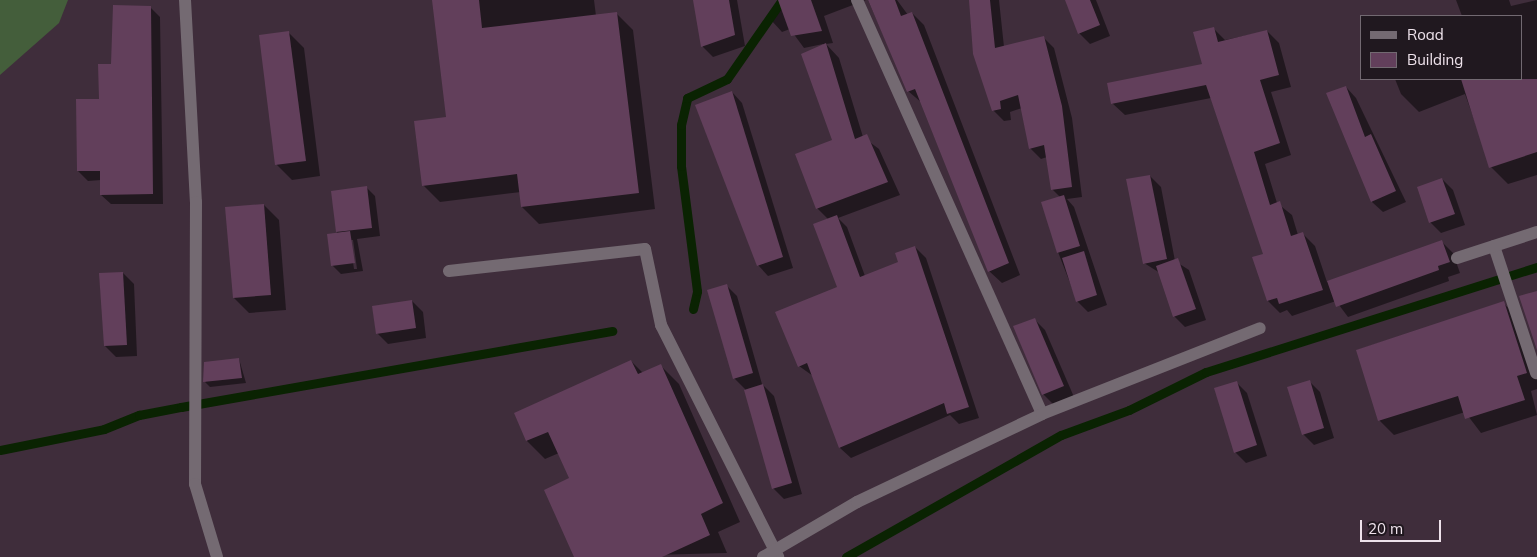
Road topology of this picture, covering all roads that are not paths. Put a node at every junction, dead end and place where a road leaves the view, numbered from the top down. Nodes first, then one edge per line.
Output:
1 (185, 0) edge
2 (856, 0) edge
3 (1537, 232) edge
4 (1494, 246) junction
5 (1457, 258) dead end
6 (449, 271) dead end
7 (1260, 328) dead end
8 (1536, 373) dead end
9 (1042, 414) junction
10 (777, 553) edge
11 (217, 557) edge
12 (763, 557) edge

1 - 11 street
2 - 9 street
3 - 4 street
4 - 5 street
4 - 8 street
6 - 10 street
7 - 9 street
9 - 10 street
10 - 12 street

